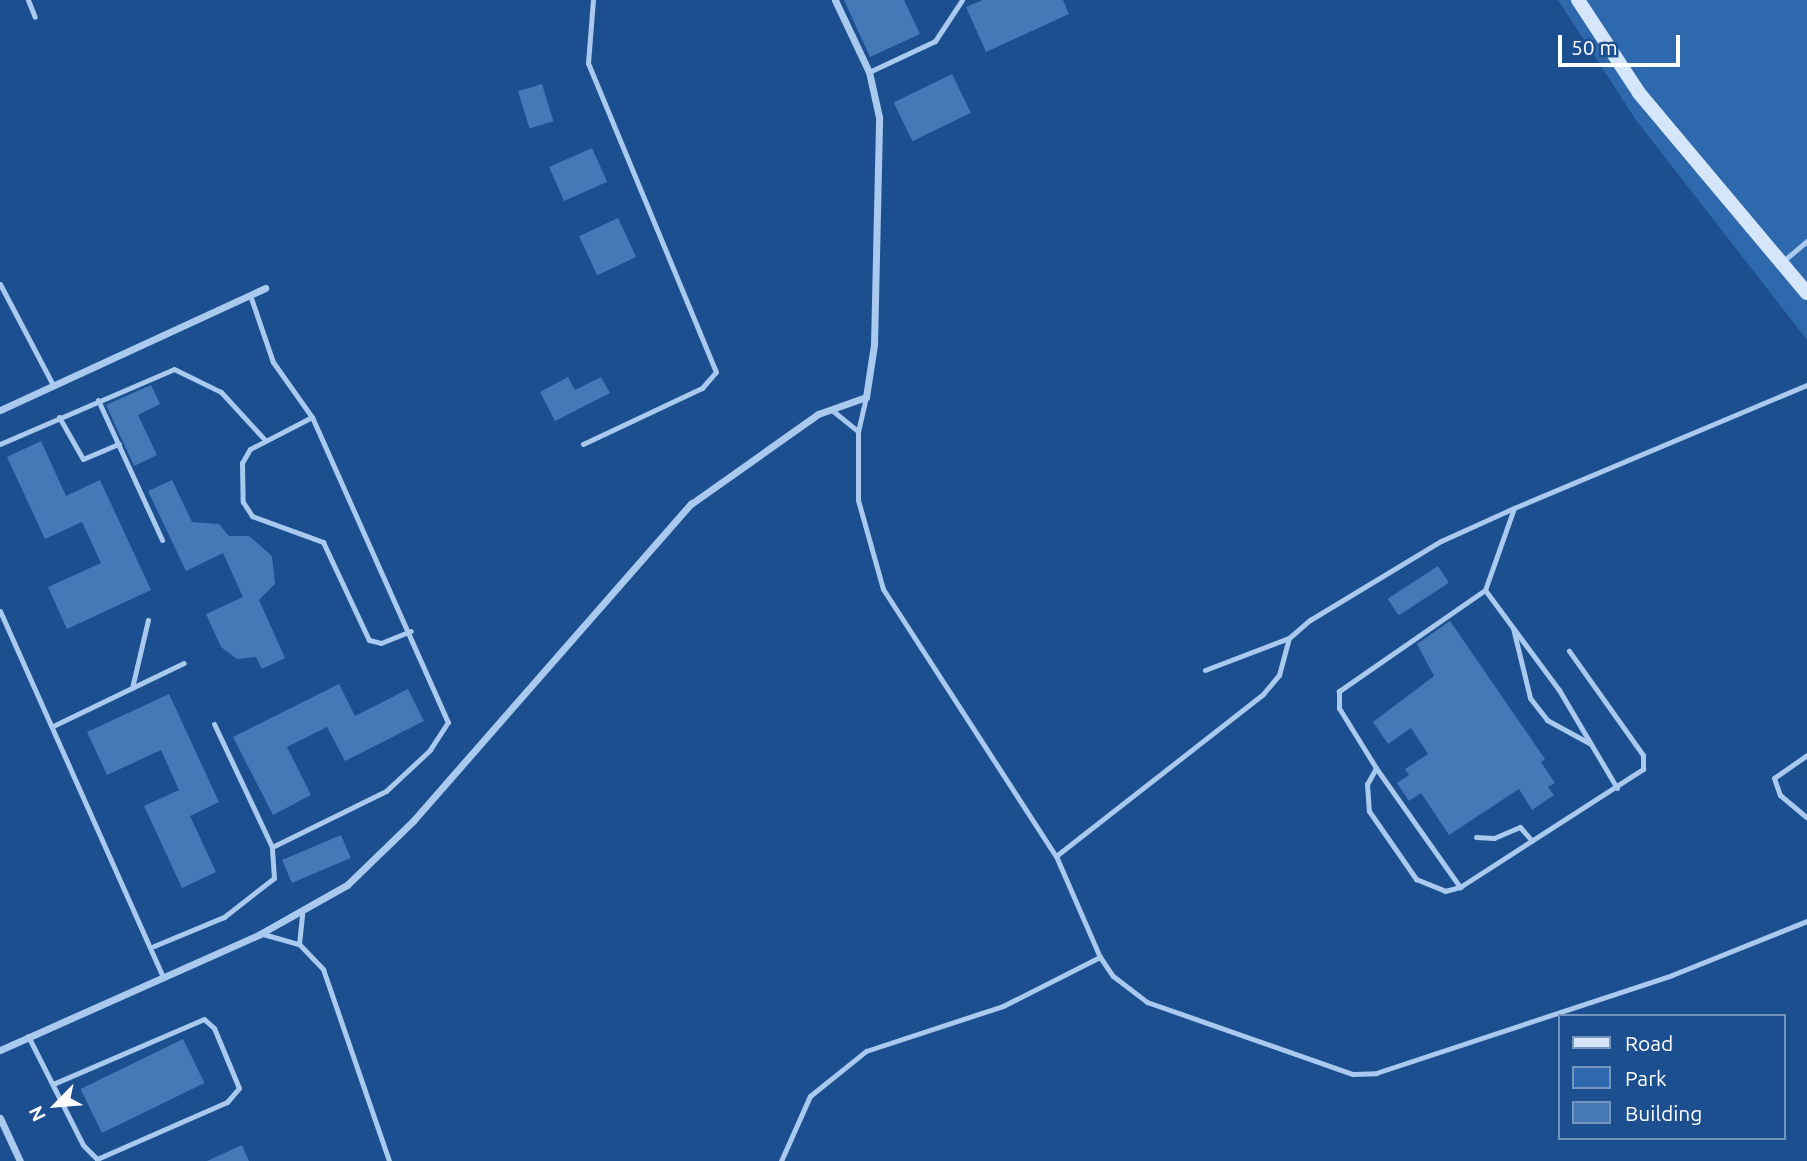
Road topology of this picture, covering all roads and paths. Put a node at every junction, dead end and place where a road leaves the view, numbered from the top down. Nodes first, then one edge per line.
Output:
1 (28, 0) edge
2 (593, 0) edge
3 (835, 0) edge
4 (962, 0) edge
5 (1578, 0) edge
6 (35, 17) dead end
7 (869, 72) junction
8 (1807, 241) edge
9 (1782, 262) junction
10 (0, 284) edge
11 (265, 288) dead end
12 (1807, 293) edge
13 (250, 295) junction
14 (53, 385) junction
15 (1807, 385) edge
16 (866, 397) junction
17 (97, 400) junction
18 (0, 410) edge
19 (833, 411) junction
20 (58, 417) junction
21 (312, 417) junction
22 (858, 432) junction
23 (264, 439) junction
24 (0, 444) edge
25 (119, 444) junction
26 (583, 444) dead end
27 (1514, 508) junction
28 (162, 540) dead end
29 (1485, 590) junction
30 (0, 611) edge
31 (148, 620) dead end
32 (1513, 625) junction
33 (411, 631) junction
34 (1289, 638) junction
35 (1569, 651) dead end
36 (184, 663) dead end
37 (1205, 670) dead end
38 (132, 688) junction
39 (214, 724) dead end
40 (53, 726) junction
41 (1591, 744) junction
42 (1807, 755) edge
43 (1376, 768) junction
44 (1617, 788) junction
45 (1807, 818) edge
46 (1476, 837) dead end
47 (1532, 841) junction
48 (272, 847) junction
49 (1056, 856) junction
50 (1460, 887) junction
51 (302, 914) junction
52 (1807, 920) edge
53 (260, 934) junction
54 (299, 944) junction
55 (154, 946) junction
56 (1100, 957) junction
57 (162, 975) junction
58 (29, 1036) junction
59 (0, 1050) edge
60 (53, 1084) junction
61 (0, 1118) edge
62 (20, 1161) edge
63 (389, 1161) edge
64 (781, 1161) edge

1 - 6 lane
2 - 26 lane
3 - 7 street
4 - 7 lane
5 - 9 street
7 - 16 street
8 - 9 lane
9 - 12 street
10 - 14 lane
11 - 13 street
13 - 14 street
13 - 21 lane
14 - 18 street
15 - 27 lane
16 - 19 street
16 - 22 lane
17 - 20 lane
17 - 23 lane
17 - 25 lane
19 - 22 lane
19 - 51 street
20 - 24 lane
20 - 25 lane
21 - 23 lane
21 - 33 lane
22 - 49 lane
23 - 33 lane
25 - 28 lane
27 - 29 lane
27 - 34 lane
29 - 32 lane
29 - 43 lane
30 - 40 lane
31 - 38 lane
32 - 41 lane
32 - 41 lane
33 - 48 lane
34 - 37 lane
34 - 49 lane
35 - 44 lane
36 - 38 lane
38 - 40 lane
39 - 48 lane
40 - 55 lane
41 - 44 lane
42 - 45 lane
43 - 50 lane
43 - 50 lane
44 - 47 lane
46 - 47 lane
47 - 50 lane
48 - 55 lane
49 - 56 lane
51 - 53 street
51 - 54 lane
52 - 56 lane
53 - 54 lane
53 - 57 street
54 - 63 lane
55 - 57 lane
56 - 64 lane
57 - 58 street
58 - 59 street
58 - 60 lane
60 - 60 lane
61 - 62 street

